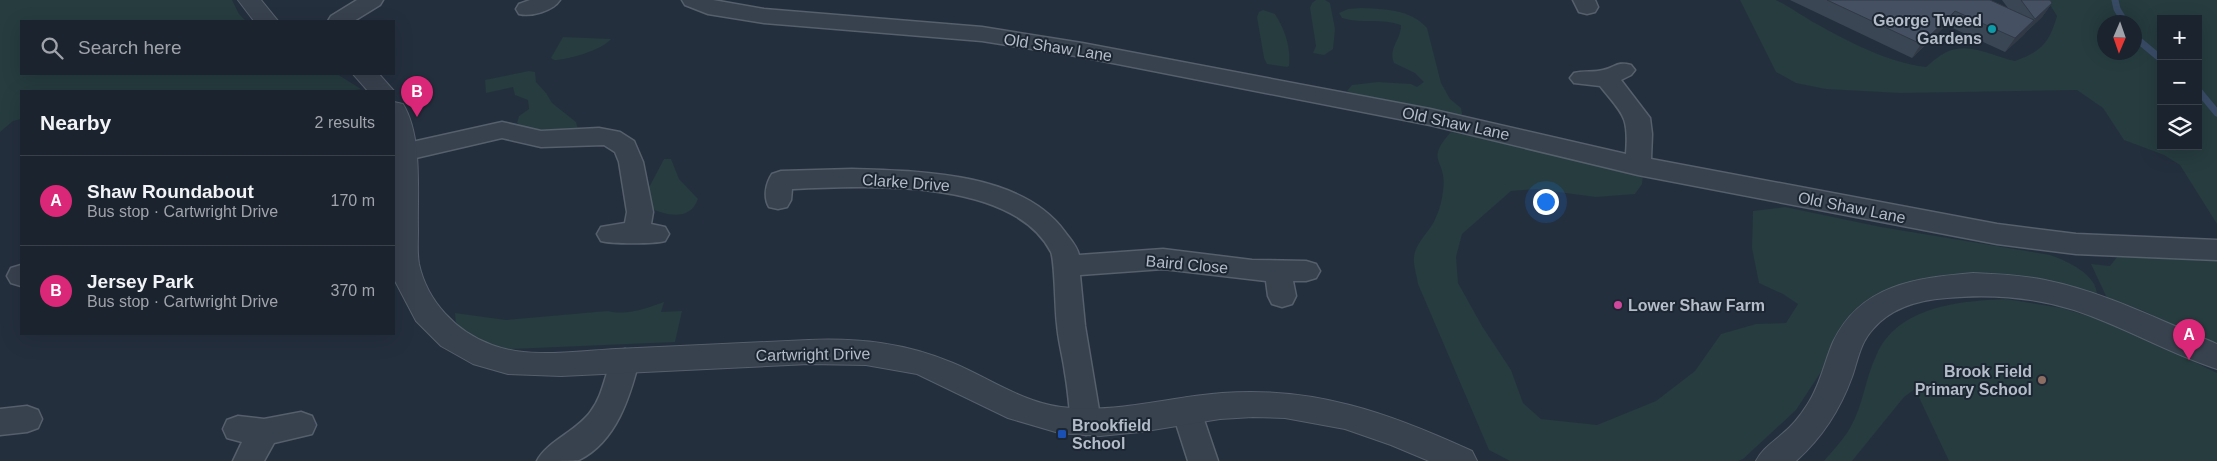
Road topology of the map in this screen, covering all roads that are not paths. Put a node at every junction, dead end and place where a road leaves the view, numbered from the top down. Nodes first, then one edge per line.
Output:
1 (249, 0) edge
2 (372, 0) edge
3 (693, 0) edge
4 (552, 3) edge
5 (527, 9) dead end
6 (265, 20) edge
7 (341, 20) edge
8 (366, 75) edge
9 (1582, 78) dead end
10 (381, 90) edge
11 (395, 112) edge
12 (403, 152) junction
13 (1638, 166) junction
14 (778, 200) dead end
15 (610, 234) dead end
16 (399, 244) edge
17 (2217, 250) edge
18 (1067, 266) junction
19 (1306, 271) dead end
20 (2217, 357) edge
21 (625, 361) junction
22 (1187, 411) junction
23 (1086, 422) junction
24 (301, 425) dead end
25 (248, 461) edge
26 (552, 461) edge
27 (1203, 461) edge
28 (1461, 461) edge
29 (1772, 461) edge

1 - 6 street
2 - 7 street
3 - 13 street, Old Shaw Lane
4 - 5 street
8 - 10 street
9 - 13 street
11 - 12 street, Cartwright Drive
12 - 15 street
12 - 16 street, Cartwright Drive
13 - 17 street, Old Shaw Lane
14 - 18 street, Clarke Drive
16 - 21 street, Cartwright Drive
18 - 19 street, Baird Close
18 - 23 street, Clarke Drive
20 - 29 street
21 - 23 street, Cartwright Drive
21 - 26 street
22 - 23 street, Cartwright Drive
22 - 27 street
22 - 28 street, Cartwright Drive
24 - 25 street

